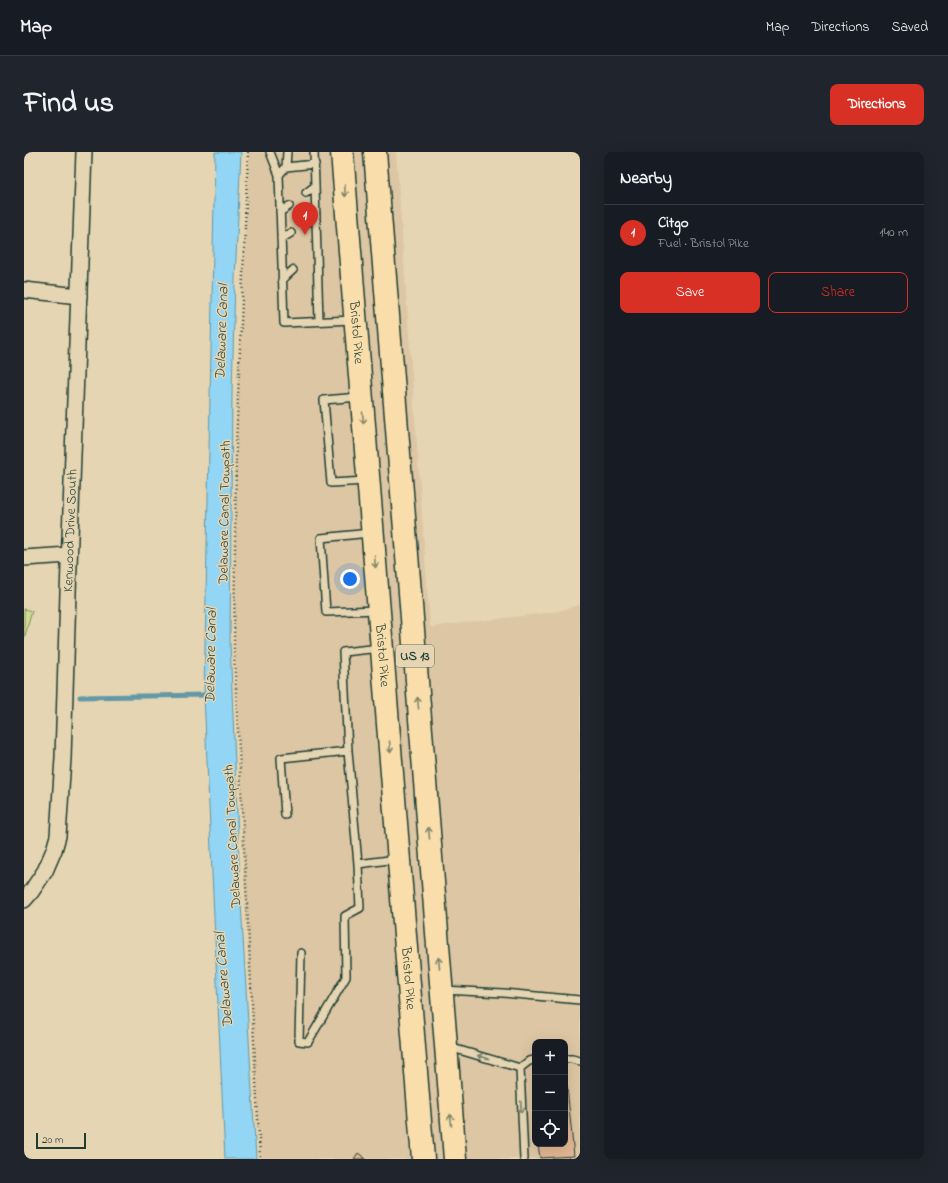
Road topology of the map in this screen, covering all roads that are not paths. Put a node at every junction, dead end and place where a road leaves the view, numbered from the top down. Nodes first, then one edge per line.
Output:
1 (84, 152) edge
2 (270, 152) edge
3 (288, 152) edge
4 (314, 152) edge
5 (342, 152) edge
6 (375, 152) edge
7 (315, 164) junction
8 (286, 167) junction
9 (279, 175) junction
10 (315, 186) junction
11 (306, 193) dead end
12 (289, 206) dead end
13 (280, 212) junction
14 (316, 216) junction
15 (308, 222) dead end
16 (291, 233) dead end
17 (281, 239) junction
18 (317, 250) junction
19 (310, 256) dead end
20 (293, 270) dead end
21 (282, 280) junction
22 (24, 290) edge
23 (79, 296) junction
24 (355, 320) junction
25 (319, 321) junction
26 (361, 397) junction
27 (369, 481) junction
28 (373, 533) junction
29 (69, 555) junction
30 (24, 558) edge
31 (379, 610) junction
32 (382, 648) junction
33 (348, 751) junction
34 (285, 815) dead end
35 (399, 859) junction
36 (358, 864) junction
37 (24, 900) edge
38 (301, 953) dead end
39 (441, 990) junction
40 (580, 1000) edge
41 (446, 1046) junction
42 (568, 1059) edge
43 (532, 1060) edge
44 (580, 1062) edge
45 (520, 1068) junction
46 (423, 1159) edge
47 (455, 1159) edge
48 (524, 1159) edge

1 - 23 street, Kenwood Drive South
2 - 9 lane
3 - 8 lane
4 - 7 lane
5 -> 24 highway, Bristol Pike / US 13
39 -> 6 highway, US 13
7 - 8 lane
7 - 10 lane
8 - 9 lane
9 - 13 lane
10 - 11 lane
10 - 14 lane
12 - 13 lane
13 - 17 lane
14 - 15 lane
14 - 18 lane
16 - 17 lane
17 - 21 lane
18 - 19 lane
18 - 25 lane
20 - 21 lane
21 - 25 lane
22 - 23 street
23 - 29 street, Kenwood Drive South
24 - 25 lane
24 - 26 highway, Bristol Pike / US 13
26 -> 27 highway, Bristol Pike / US 13
26 - 27 lane
27 - 28 highway, Bristol Pike / US 13
28 -> 31 highway, Bristol Pike / US 13
28 - 31 lane
29 - 30 street
29 - 37 street, Kenwood Drive South
31 - 32 highway, Bristol Pike / US 13
32 - 33 lane
32 -> 35 highway, Bristol Pike / US 13
33 - 34 lane
33 - 36 lane
35 - 36 lane
35 - 46 highway, Bristol Pike / US 13
36 - 38 lane
39 - 40 lane
39 - 41 highway, US 13
45 -> 41 lane
47 -> 41 highway, US 13
42 - 44 lane
43 - 45 lane
45 -> 48 lane

